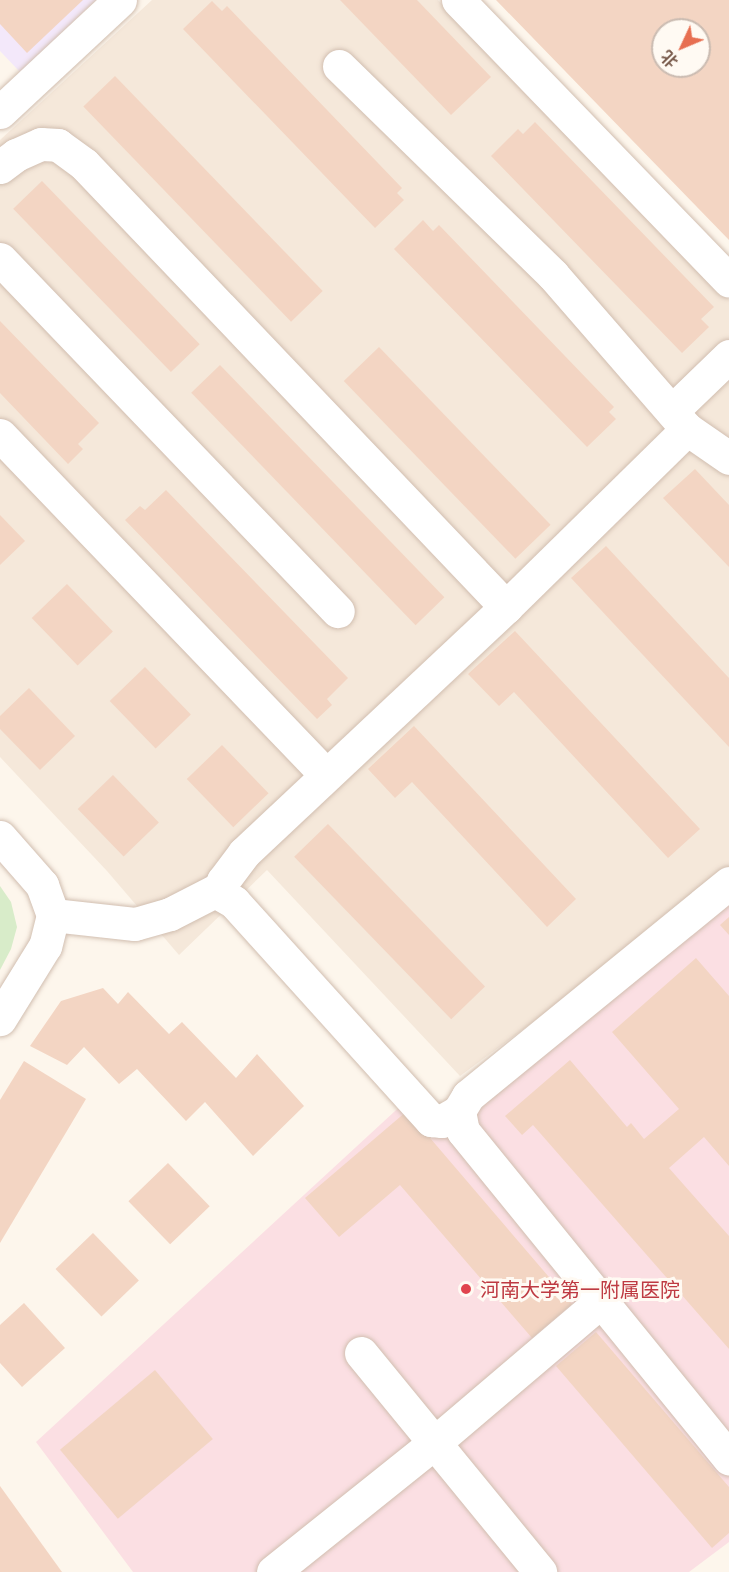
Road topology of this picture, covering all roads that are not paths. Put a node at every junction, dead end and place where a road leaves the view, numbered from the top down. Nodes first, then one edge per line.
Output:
1 (120, 0) edge
2 (458, 0) edge
3 (339, 66) dead end
4 (4, 100) edge
5 (0, 167) edge
6 (0, 259) edge
7 (729, 281) edge
8 (729, 356) edge
9 (679, 420) junction
10 (0, 435) edge
11 (729, 458) edge
12 (506, 607) junction
13 (338, 611) dead end
14 (326, 775) junction
15 (0, 837) edge
16 (729, 883) edge
17 (219, 893) junction
18 (53, 915) junction
19 (0, 1019) edge
20 (459, 1111) junction
21 (600, 1302) junction
22 (361, 1353) dead end
23 (433, 1444) junction
24 (729, 1458) edge
25 (273, 1572) edge
26 (540, 1572) edge

1 - 4 street
2 - 7 street
3 - 9 street
5 - 12 street
6 - 13 street
8 - 9 street
9 - 11 street
9 - 12 street
10 - 14 street
12 - 14 street
14 - 17 street
15 - 18 street
16 - 20 street
17 - 18 street
17 - 20 street
18 - 19 street
20 - 21 street
21 - 23 street
21 - 24 street
22 - 23 street
23 - 25 street
23 - 26 street

